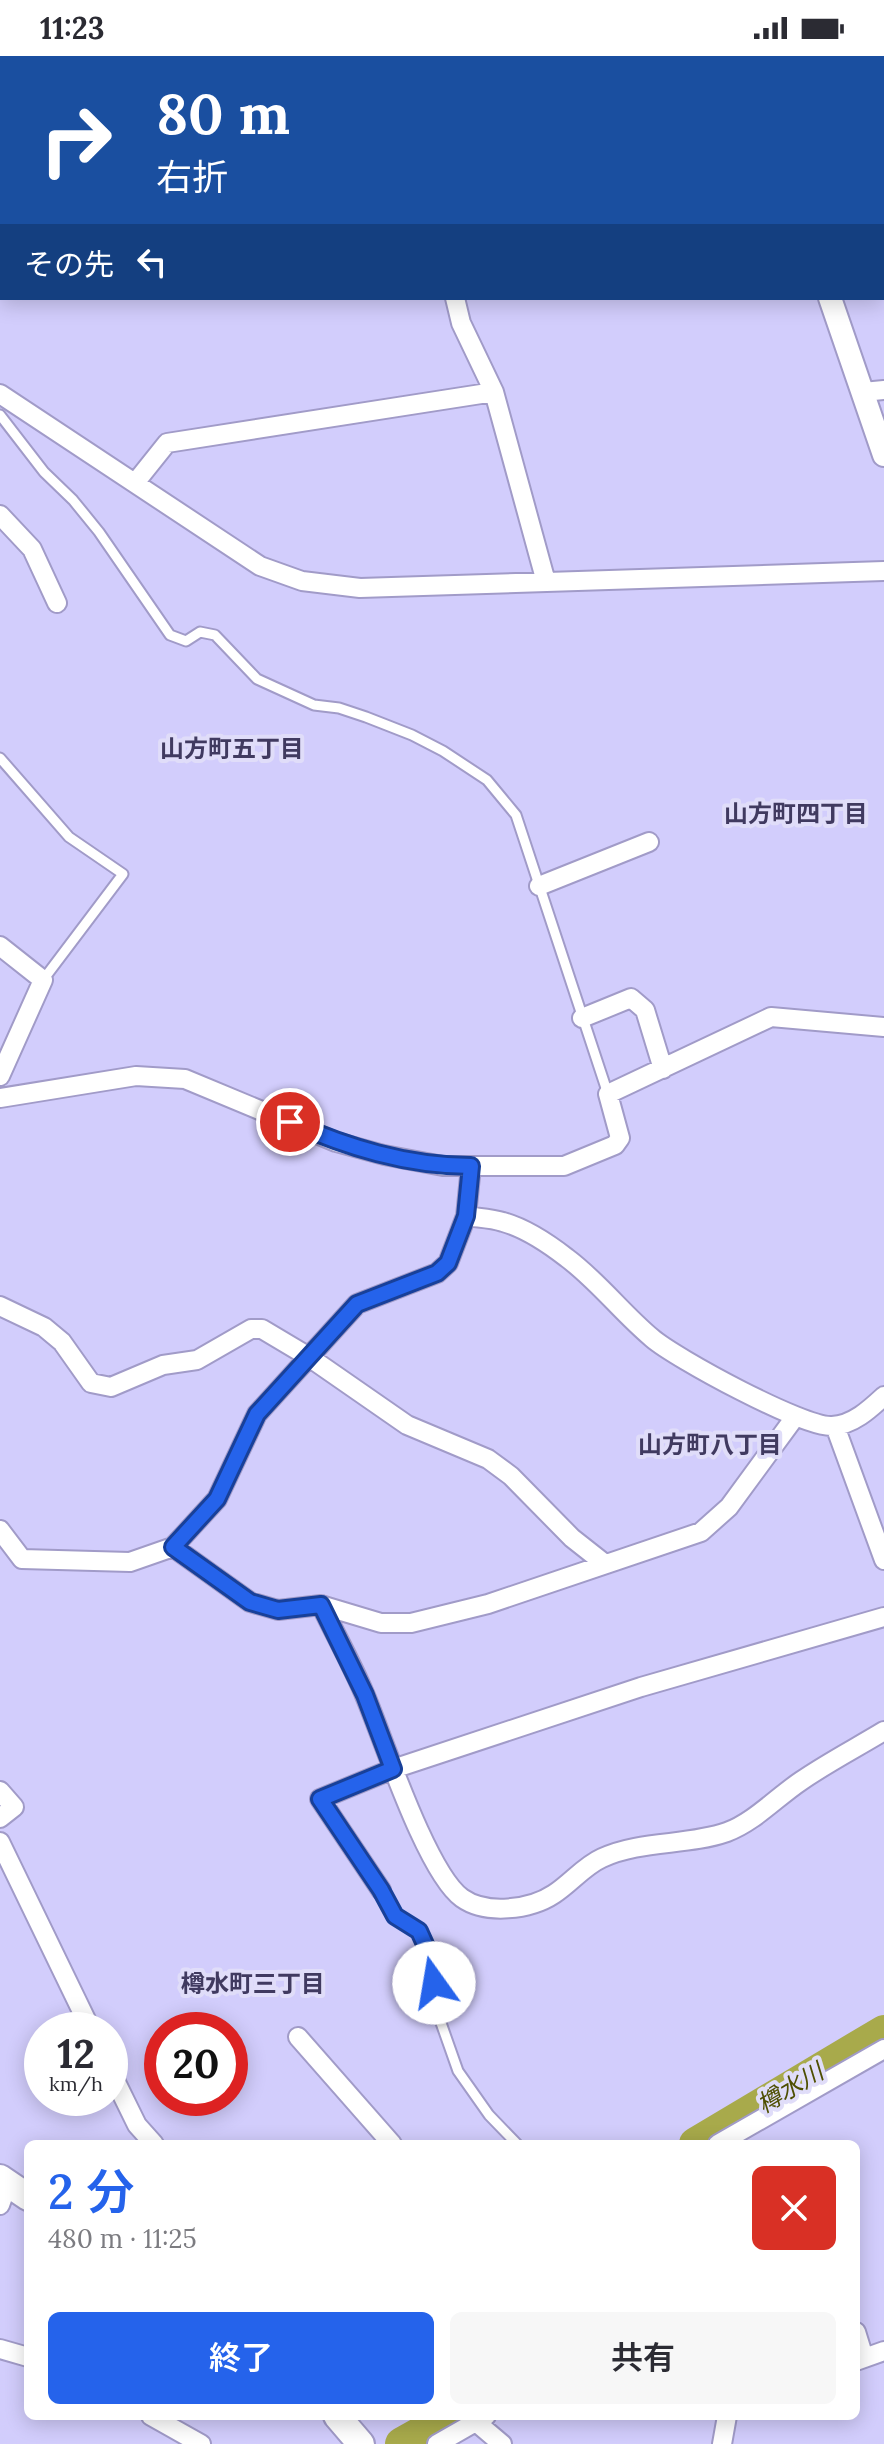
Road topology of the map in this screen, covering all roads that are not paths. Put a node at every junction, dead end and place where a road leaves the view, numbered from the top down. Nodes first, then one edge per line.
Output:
1 (455, 300) edge
2 (831, 300) edge
3 (873, 391) edge
4 (494, 392) junction
5 (0, 394) edge
6 (0, 415) edge
7 (884, 455) edge
8 (135, 483) junction
9 (0, 515) edge
10 (884, 571) edge
11 (546, 582) junction
12 (57, 603) dead end
13 (0, 758) edge
14 (649, 842) dead end
15 (539, 886) junction
16 (0, 946) edge
17 (43, 980) junction
18 (582, 1018) junction
19 (884, 1027) edge
20 (663, 1069) junction
21 (0, 1076) edge
22 (608, 1094) junction
23 (0, 1098) edge
24 (471, 1166) junction
25 (466, 1216) junction
26 (0, 1306) edge
27 (309, 1357) junction
28 (884, 1396) edge
29 (795, 1417) junction
30 (835, 1426) junction
31 (0, 1530) edge
32 (173, 1547) junction
33 (884, 1560) edge
34 (605, 1564) junction
35 (321, 1605) junction
36 (884, 1617) edge
37 (884, 1731) edge
38 (393, 1769) junction
39 (0, 1791) edge
40 (0, 1818) edge
41 (0, 1842) edge
42 (381, 1890) joint
43 (82, 2012) edge
44 (298, 2037) dead end
45 (884, 2049) edge
46 (128, 2107) edge
47 (150, 2140) edge
48 (388, 2140) edge
49 (513, 2140) edge
50 (725, 2140) edge
51 (0, 2349) edge
52 (884, 2351) edge
53 (24, 2356) edge
54 (860, 2360) edge
55 (158, 2420) edge
56 (340, 2420) edge
57 (479, 2420) edge
58 (482, 2420) edge
59 (726, 2420) edge
60 (201, 2444) edge
61 (361, 2444) edge
62 (437, 2444) edge
63 (502, 2444) edge
64 (722, 2444) edge

1 - 4 street
2 - 3 street
3 - 7 street
4 - 8 street
4 - 11 street
5 - 8 street
6 - 15 lane
8 - 11 street
9 - 12 street
10 - 11 street
13 - 17 lane
14 - 15 street
15 - 18 lane
16 - 17 street
17 - 21 street
18 - 20 street
18 - 22 lane
19 - 20 street
20 - 22 street
22 - 24 street
23 - 24 street
24 - 25 street
25 - 27 street
25 - 29 street
26 - 27 street
27 - 32 street
27 - 34 street
28 - 30 street
29 - 30 street
29 - 34 street
30 - 33 street
31 - 32 street
32 - 35 street
34 - 35 street
35 - 38 street
36 - 38 street
37 - 38 street
38 - 42 street
39 - 40 street
41 - 43 street
42 - 49 lane
44 - 48 street
45 - 50 street
46 - 47 street
51 - 53 street
52 - 54 street
55 - 60 street
56 - 61 main road
57 - 62 street
58 - 63 street
59 - 64 street

